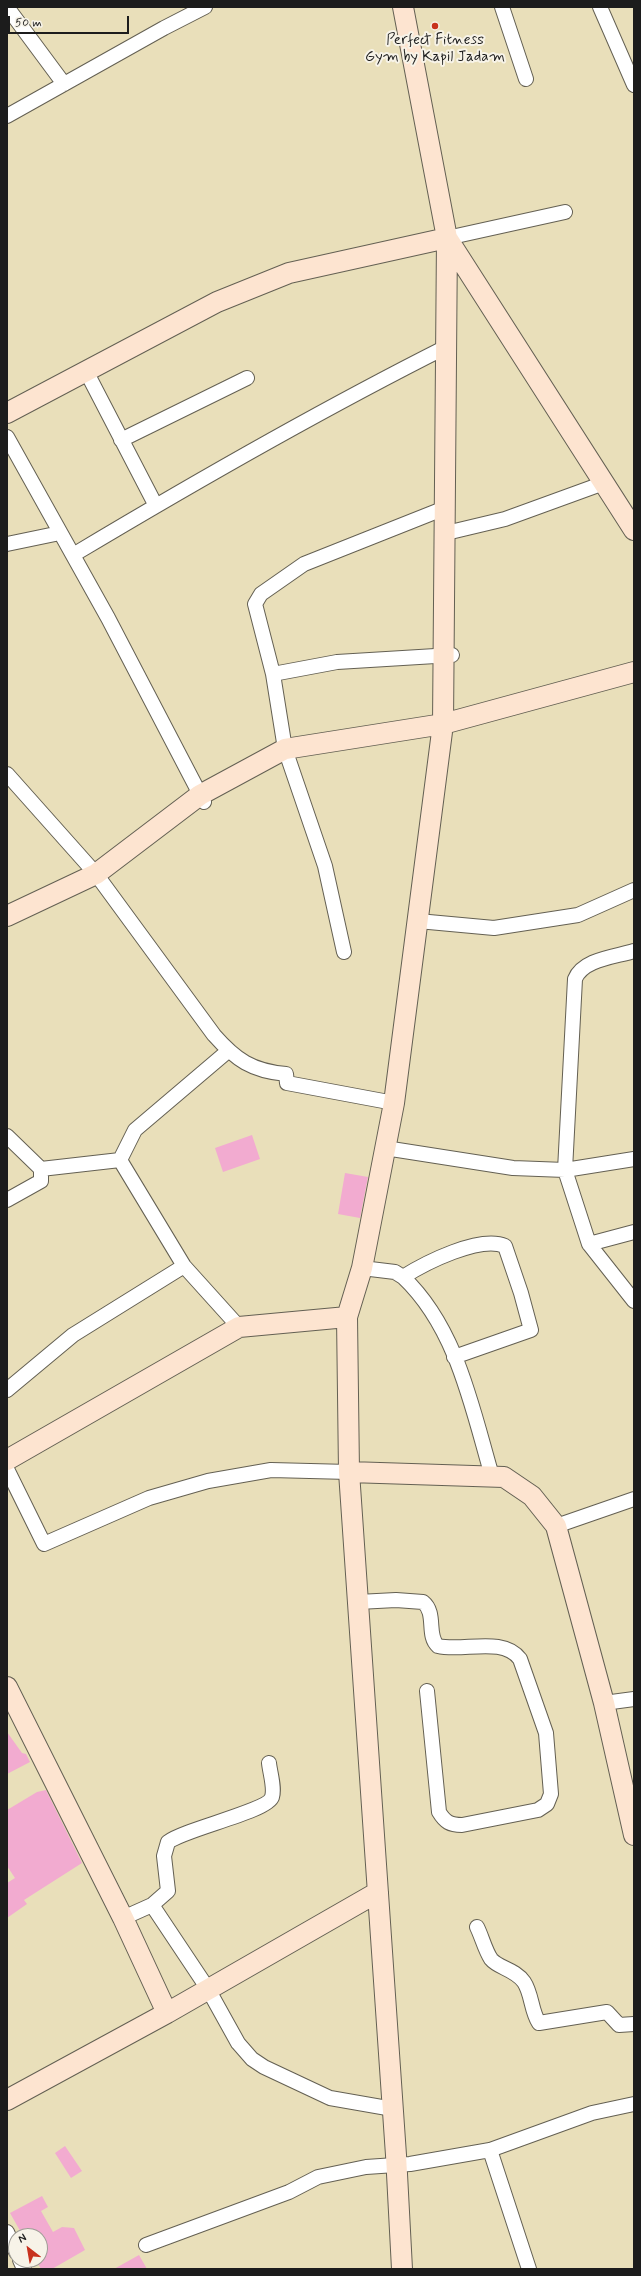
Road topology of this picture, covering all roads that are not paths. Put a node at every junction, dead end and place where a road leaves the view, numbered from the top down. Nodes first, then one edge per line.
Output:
1 (7, 7) edge
2 (205, 7) edge
3 (502, 7) edge
4 (600, 7) edge
5 (406, 8) edge
6 (526, 79) dead end
7 (64, 84) junction
8 (634, 85) edge
9 (7, 116) edge
10 (565, 212) dead end
11 (447, 238) junction
12 (446, 347) junction
13 (86, 371) junction
14 (247, 378) dead end
15 (7, 413) edge
16 (7, 438) edge
17 (122, 440) junction
18 (604, 483) junction
19 (156, 506) junction
20 (444, 508) junction
21 (632, 525) edge
22 (60, 533) junction
23 (443, 534) junction
24 (7, 544) edge
25 (73, 556) junction
26 (448, 654) junction
27 (634, 672) edge
28 (273, 674) junction
29 (442, 724) junction
30 (286, 749) junction
31 (7, 774) edge
32 (202, 798) junction
33 (96, 874) junction
34 (634, 890) edge
35 (7, 916) edge
36 (418, 921) junction
37 (634, 951) edge
38 (344, 952) dead end
39 (228, 1051) junction
40 (394, 1103) junction
41 (7, 1136) edge
42 (385, 1148) junction
43 (634, 1159) edge
44 (120, 1160) junction
45 (41, 1169) junction
46 (565, 1170) junction
47 (7, 1200) edge
48 (634, 1232) edge
49 (589, 1244) junction
50 (184, 1266) junction
51 (362, 1268) junction
52 (403, 1277) junction
53 (634, 1301) edge
54 (347, 1317) junction
55 (239, 1326) junction
56 (454, 1357) junction
57 (7, 1390) edge
58 (7, 1460) edge
59 (7, 1469) edge
60 (349, 1472) junction
61 (492, 1476) junction
62 (634, 1499) edge
63 (556, 1526) junction
64 (358, 1602) junction
65 (7, 1687) edge
66 (427, 1691) dead end
67 (634, 1699) edge
68 (604, 1703) junction
69 (269, 1763) dead end
70 (634, 1836) edge
71 (378, 1892) junction
72 (152, 1905) junction
73 (123, 1918) junction
74 (477, 1927) dead end
75 (208, 1990) junction
76 (167, 2013) junction
77 (634, 2024) edge
78 (7, 2100) edge
79 (634, 2104) edge
80 (392, 2109) junction
81 (490, 2150) junction
82 (397, 2165) junction
83 (146, 2245) dead end
84 (402, 2269) edge
85 (528, 2269) edge

1 - 7 street
2 - 7 street
3 - 6 street
4 - 8 street
5 - 11 street
7 - 9 street
10 - 11 street
11 - 12 street
11 - 13 street
11 - 18 street
12 - 19 street
12 - 20 street
13 - 15 street
13 - 17 street
14 - 17 street
16 - 22 street
17 - 19 street
18 - 21 street
18 - 23 street
19 - 25 street
20 - 23 street
20 - 28 street
22 - 24 street
22 - 25 street
23 - 26 street
25 - 32 street
26 - 28 street
26 - 29 street
27 - 29 street
28 - 30 street
29 - 30 street
29 - 36 street
30 - 32 street
30 - 38 street
31 - 33 street
32 - 33 street
33 - 35 street
33 - 39 street
34 - 36 street
36 - 40 street
37 - 46 street
39 - 40 street
39 - 44 street
40 - 42 street
41 - 45 street
42 - 46 street
42 - 51 street
43 - 46 street
44 - 45 street
44 - 50 street
45 - 47 street
46 - 49 street
48 - 49 street
49 - 53 street
50 - 55 street
50 - 57 street
51 - 52 street
51 - 54 street
52 - 56 street
52 - 56 street
54 - 55 street
54 - 60 street
55 - 58 street
56 - 61 street
59 - 60 street
60 - 61 street
60 - 64 street
61 - 63 street
62 - 63 street
63 - 68 street
64 - 66 street
64 - 71 street
65 - 73 street
67 - 68 street
68 - 70 street
69 - 72 street
71 - 75 street
71 - 80 street
72 - 73 street
72 - 75 street
73 - 76 street
74 - 77 street
75 - 76 street
75 - 80 street
76 - 78 street
79 - 81 street
80 - 82 street
81 - 82 street
81 - 85 street
82 - 83 street
82 - 84 street

